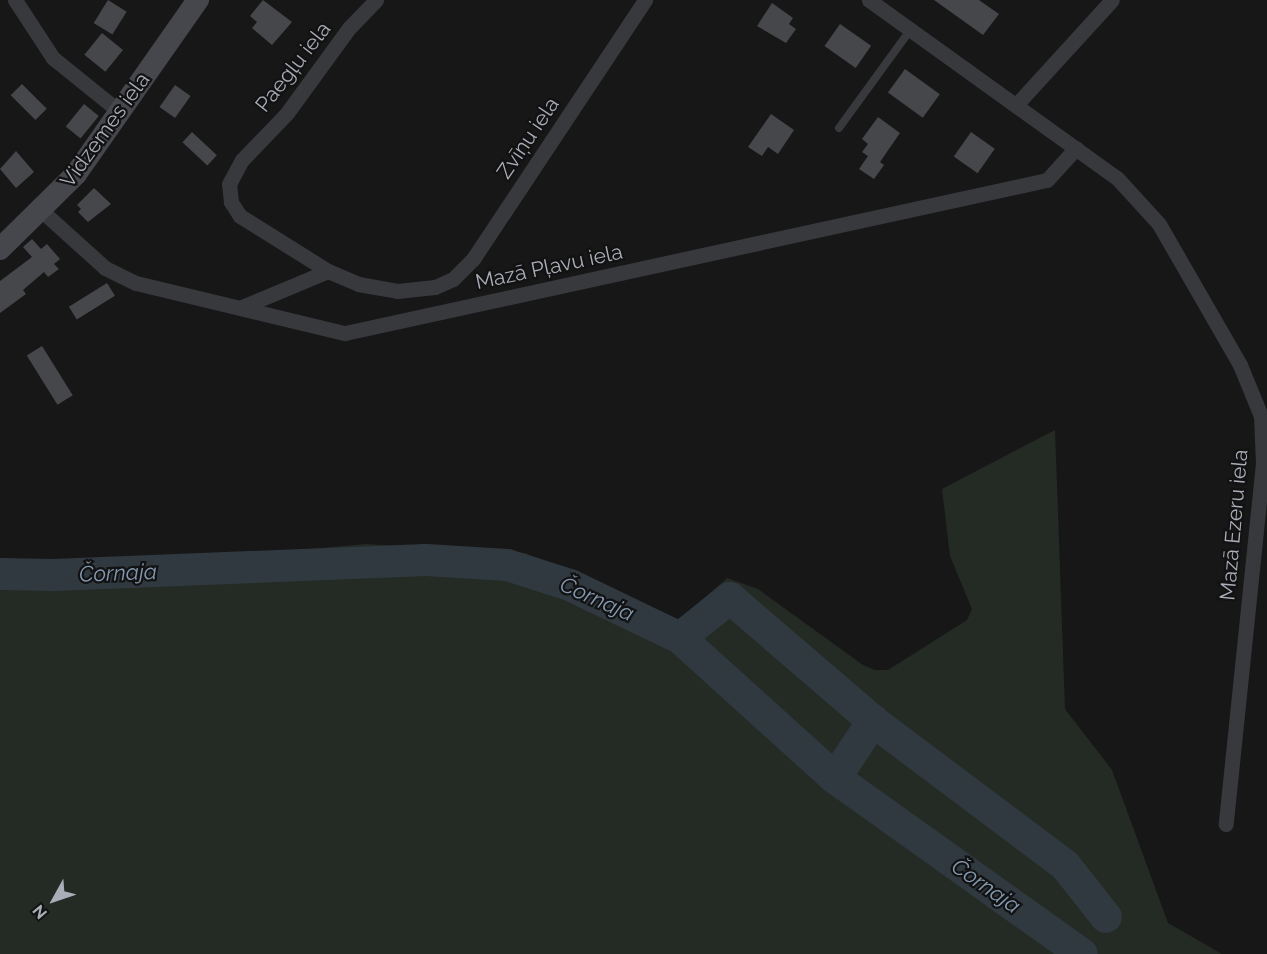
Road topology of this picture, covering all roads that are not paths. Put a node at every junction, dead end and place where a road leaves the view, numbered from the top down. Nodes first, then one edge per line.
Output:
1 (15, 0) edge
2 (198, 0) edge
3 (376, 0) edge
4 (645, 0) edge
5 (869, 0) edge
6 (1112, 0) edge
7 (911, 28) junction
8 (1016, 105) junction
9 (120, 112) junction
10 (839, 129) dead end
11 (1077, 148) junction
12 (42, 211) junction
13 (0, 249) edge
14 (328, 271) junction
15 (435, 287) joint
16 (242, 307) junction
17 (1226, 824) dead end

1 - 9 street
2 - 9 street, Vidzemes iela
3 - 14 street, Paegļu iela
4 - 15 street, Zvīņu iela
5 - 7 street, Mazā Ezeru iela
6 - 8 street
7 - 8 street, Mazā Ezeru iela
7 - 10 lane
8 - 11 street, Mazā Ezeru iela
9 - 12 street, Vidzemes iela
11 - 16 street, Mazā Pļavu iela
11 - 17 street, Mazā Ezeru iela
12 - 13 street, Vidzemes iela
12 - 16 street, Mazā Pļavu iela
14 - 15 street, Paegļu iela
14 - 16 street

